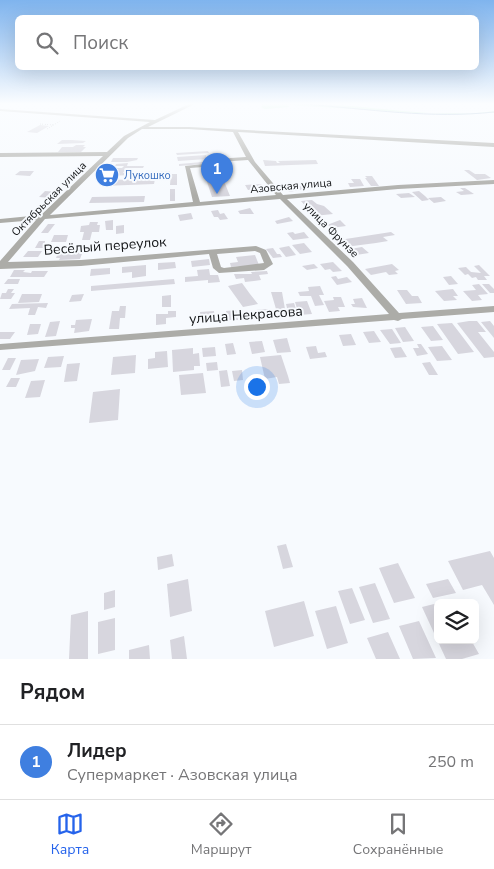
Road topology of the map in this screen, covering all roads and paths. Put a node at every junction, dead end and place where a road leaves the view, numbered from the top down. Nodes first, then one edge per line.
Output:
1 (130, 135) edge
2 (237, 135) edge
3 (304, 135) edge
4 (494, 145) edge
5 (108, 154) junction
6 (0, 156) edge
7 (250, 158) junction
8 (494, 182) edge
9 (281, 197) junction
10 (198, 204) junction
11 (42, 218) junction
12 (0, 222) edge
13 (212, 252) junction
14 (0, 265) edge
15 (494, 309) edge
16 (398, 318) junction
17 (0, 347) edge

1 - 5 street, Октябрьская улица
2 - 7 street, улица Фрунзе
3 - 4 street
5 - 6 street
5 - 11 street, Октябрьская улица
7 - 9 street, улица Фрунзе
7 - 10 street
8 - 9 street, Азовская улица
9 - 10 street, Азовская улица
9 - 16 street, улица Фрунзе
10 - 11 street, Азовская улица
11 - 12 street, Азовская улица
11 - 14 street, Октябрьская улица
13 - 13 street, Весёлый переулок
13 - 14 street, Весёлый переулок
15 - 16 street, улица Некрасова
16 - 17 street, улица Некрасова

